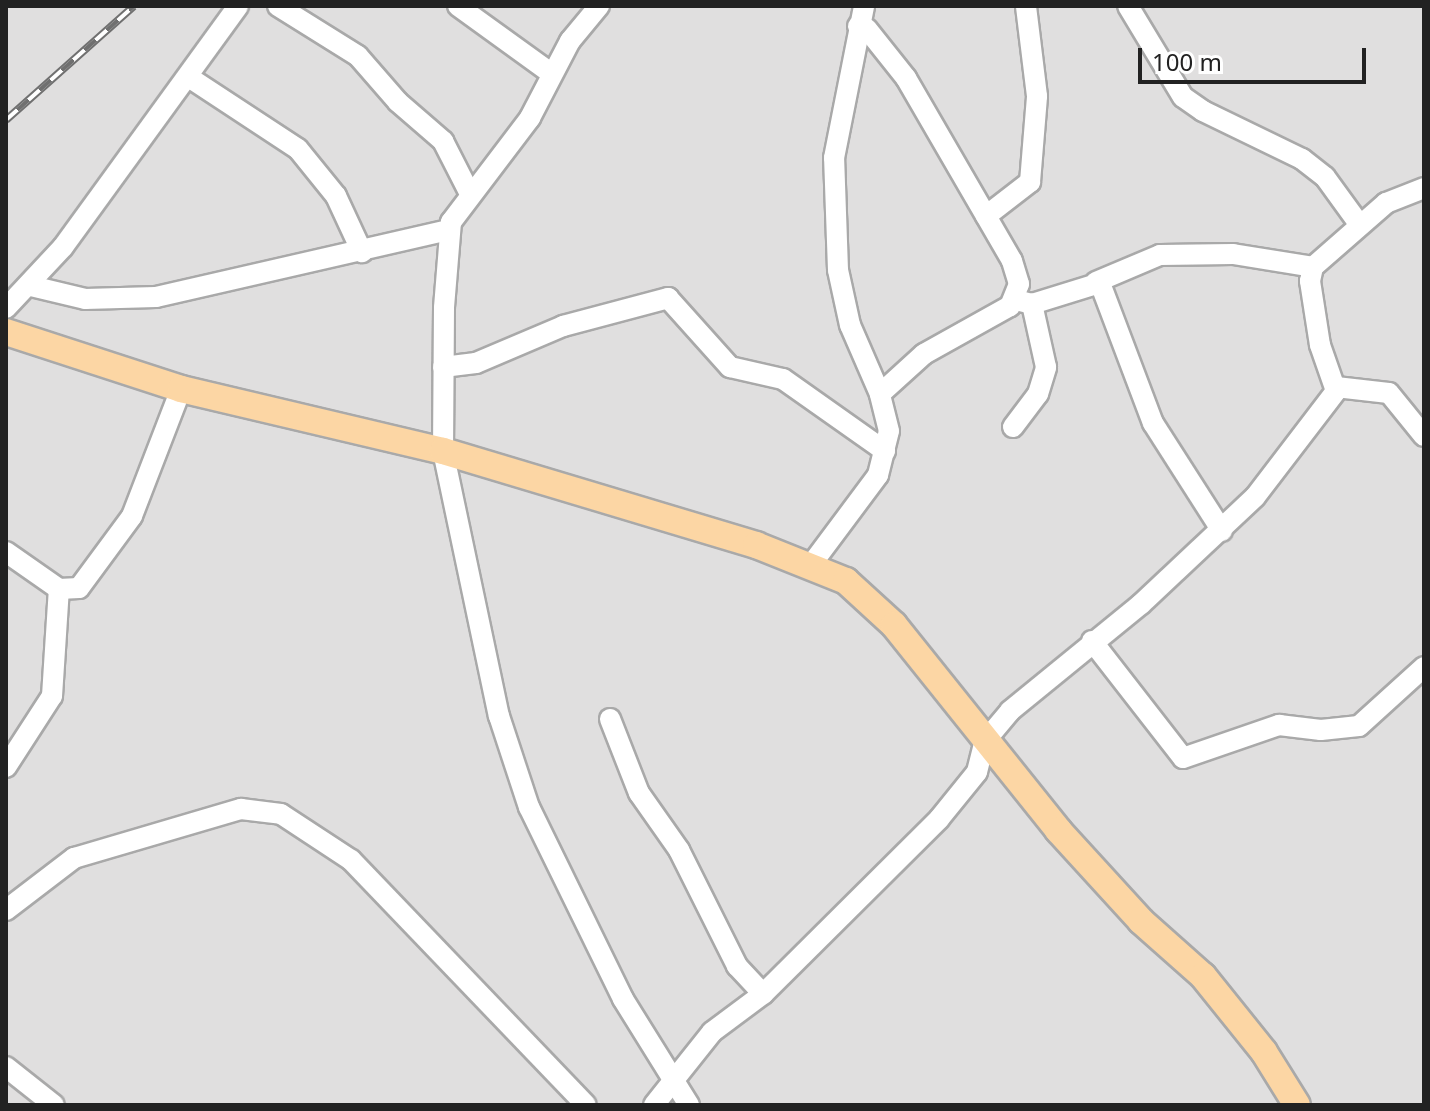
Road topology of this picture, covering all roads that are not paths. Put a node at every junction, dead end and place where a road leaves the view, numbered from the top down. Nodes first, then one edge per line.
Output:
1 (238, 6) edge
2 (278, 6) edge
3 (458, 6) edge
4 (599, 6) edge
5 (864, 6) edge
6 (1026, 6) edge
7 (1128, 6) edge
8 (858, 26) junction
9 (551, 73) junction
10 (190, 78) junction
11 (1424, 188) edge
12 (469, 192) junction
13 (986, 216) junction
14 (1359, 224) junction
15 (448, 230) junction
16 (362, 252) junction
17 (1313, 267) junction
18 (1096, 282) junction
19 (31, 286) junction
20 (1024, 302) junction
21 (6, 308) edge
22 (6, 332) edge
23 (443, 367) junction
24 (1336, 387) junction
25 (181, 389) junction
26 (880, 394) junction
27 (1013, 427) dead end
28 (1424, 436) edge
29 (443, 451) junction
30 (885, 451) junction
31 (1222, 531) junction
32 (6, 552) edge
33 (811, 565) junction
34 (59, 589) junction
35 (1092, 641) junction
36 (1424, 667) edge
37 (610, 719) dead end
38 (985, 741) junction
39 (6, 767) edge
40 (6, 910) edge
41 (763, 994) junction
42 (6, 1067) edge
43 (672, 1084) junction
44 (54, 1105) edge
45 (586, 1105) edge
46 (654, 1105) edge
47 (689, 1105) edge
48 (1297, 1105) edge

1 - 10 street
2 - 12 street
3 - 9 street
4 - 9 street
5 - 8 street
6 - 13 street
7 - 14 street
8 - 13 street
8 - 26 street
9 - 12 street
10 - 16 street
10 - 19 street
11 - 14 street
12 - 15 street
13 - 20 street
14 - 17 street
15 - 16 street
15 - 23 street
16 - 19 street
17 - 18 street
17 - 24 street
18 - 20 street
18 - 31 street
19 - 21 street
20 - 26 street
20 - 27 street
22 - 25 main road
23 - 29 street
23 - 30 street
24 - 28 street
24 - 31 street
25 - 29 main road
25 - 34 street
26 - 30 street
29 - 33 main road
29 - 43 street
30 - 33 street
31 - 35 street
32 - 34 street
33 - 38 main road
34 - 39 street
35 - 36 street
35 - 38 street
37 - 41 street
38 - 41 street
38 - 48 main road
40 - 45 street
41 - 43 street
42 - 44 street
43 - 46 street
43 - 47 street

